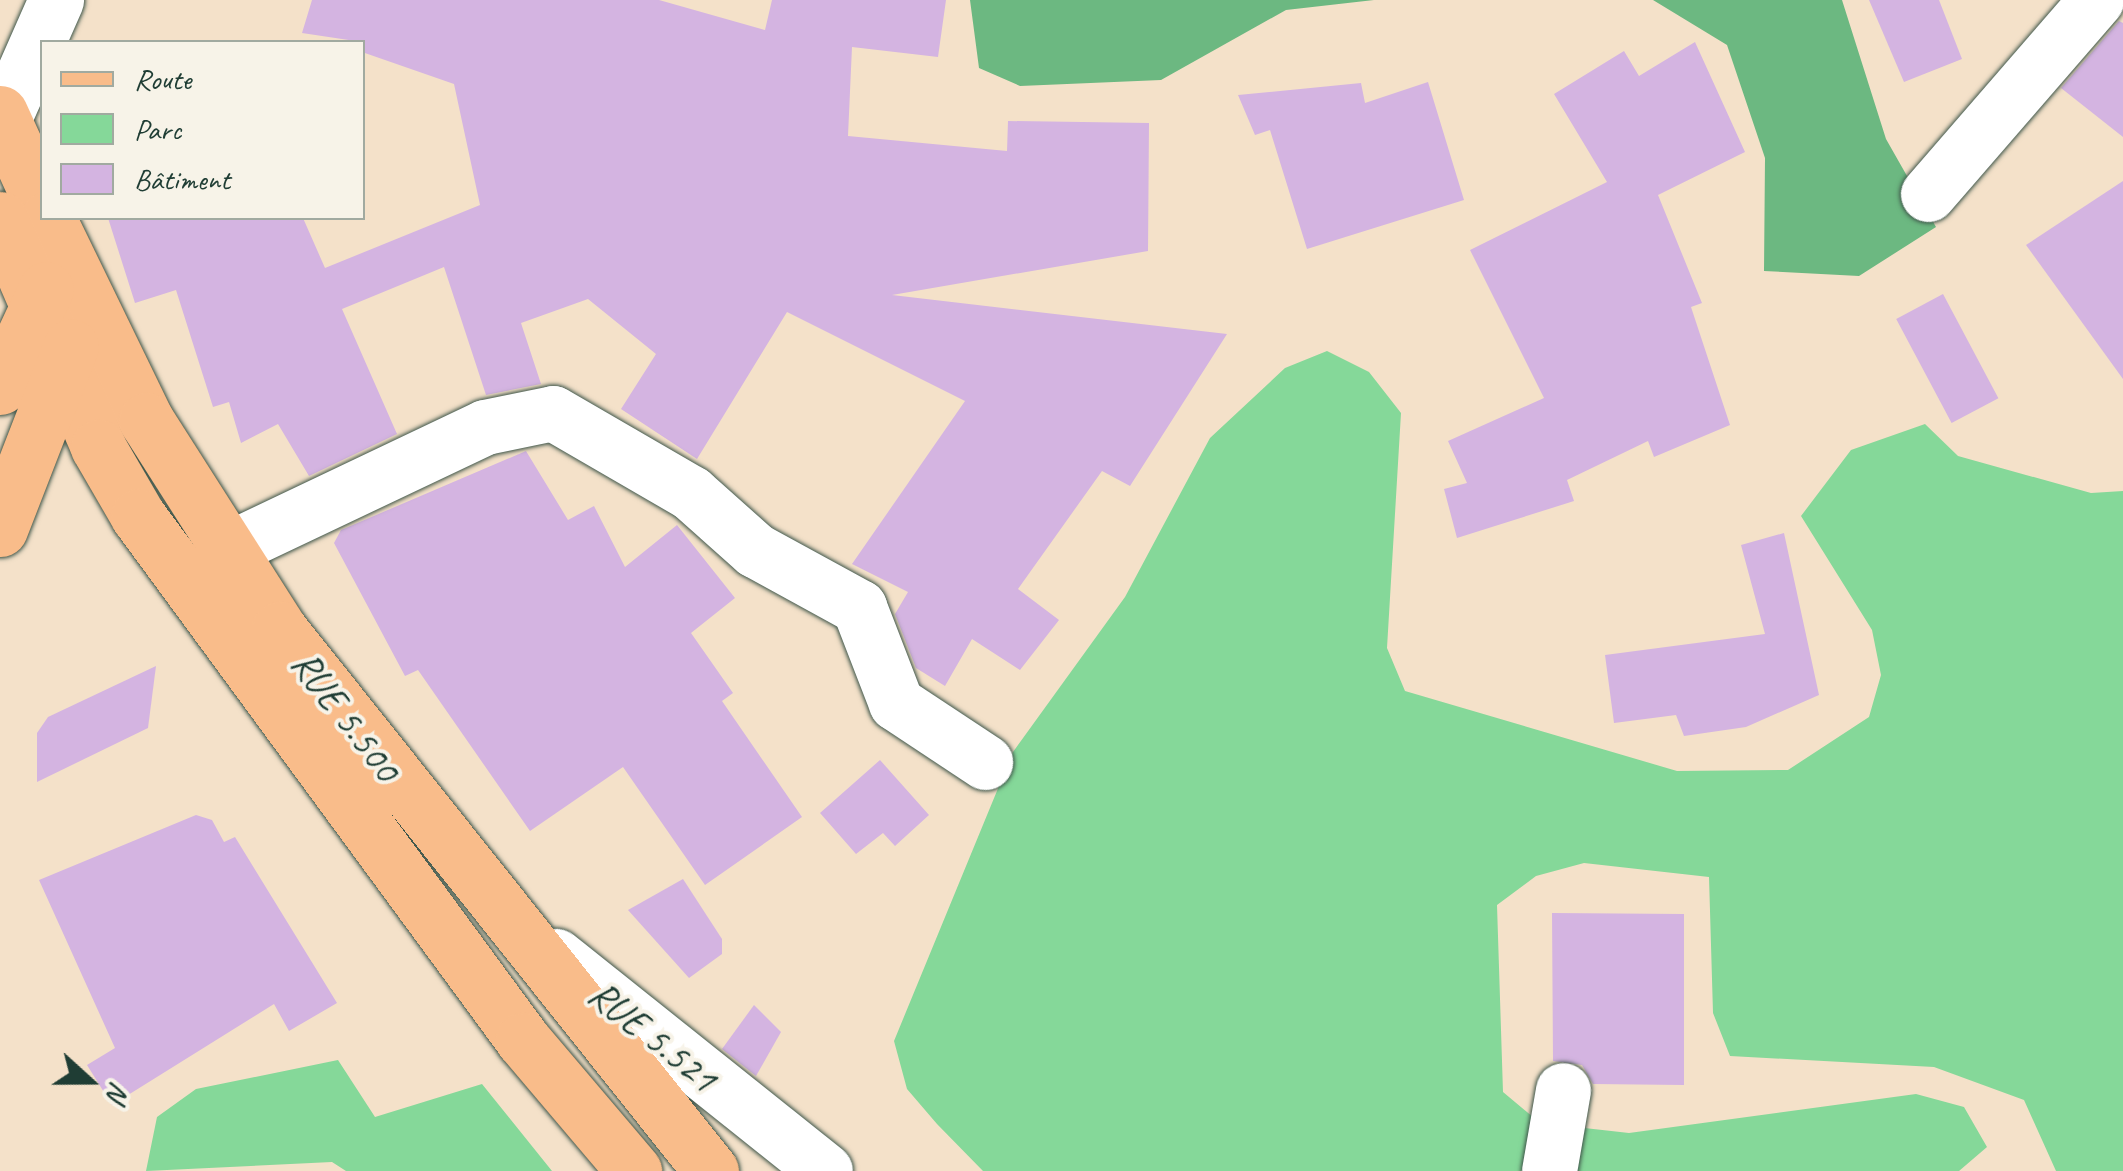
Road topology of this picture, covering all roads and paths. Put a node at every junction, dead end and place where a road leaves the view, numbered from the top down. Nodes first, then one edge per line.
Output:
1 (56, 0) edge
2 (2096, 0) edge
3 (2, 122) edge
4 (1928, 194) dead end
5 (40, 201) edge
6 (0, 219) edge
7 (57, 237) edge
8 (35, 308) junction
9 (91, 313) junction
10 (60, 363) junction
11 (0, 387) edge
12 (0, 529) edge
13 (226, 550) junction
14 (985, 762) dead end
15 (485, 896) junction
16 (1563, 1090) dead end
17 (634, 1171) edge
18 (711, 1171) edge
19 (824, 1171) edge
20 (1549, 1171) edge

1 - 3 street
2 - 4 street
3 - 5 main road
6 - 8 main road, RUE 5.500
7 - 8 main road
7 - 9 main road, RUE 5.500
8 - 10 main road, RUE 5.500
8 - 11 main road
9 - 10 main road
9 - 13 main road, RUE 5.500
10 - 12 main road
10 - 17 main road, RUE 5.500
13 - 14 street
13 - 15 main road, RUE 5.500
15 - 18 main road, RUE 5.500
15 - 19 street, RUE 5.521
16 - 20 street

